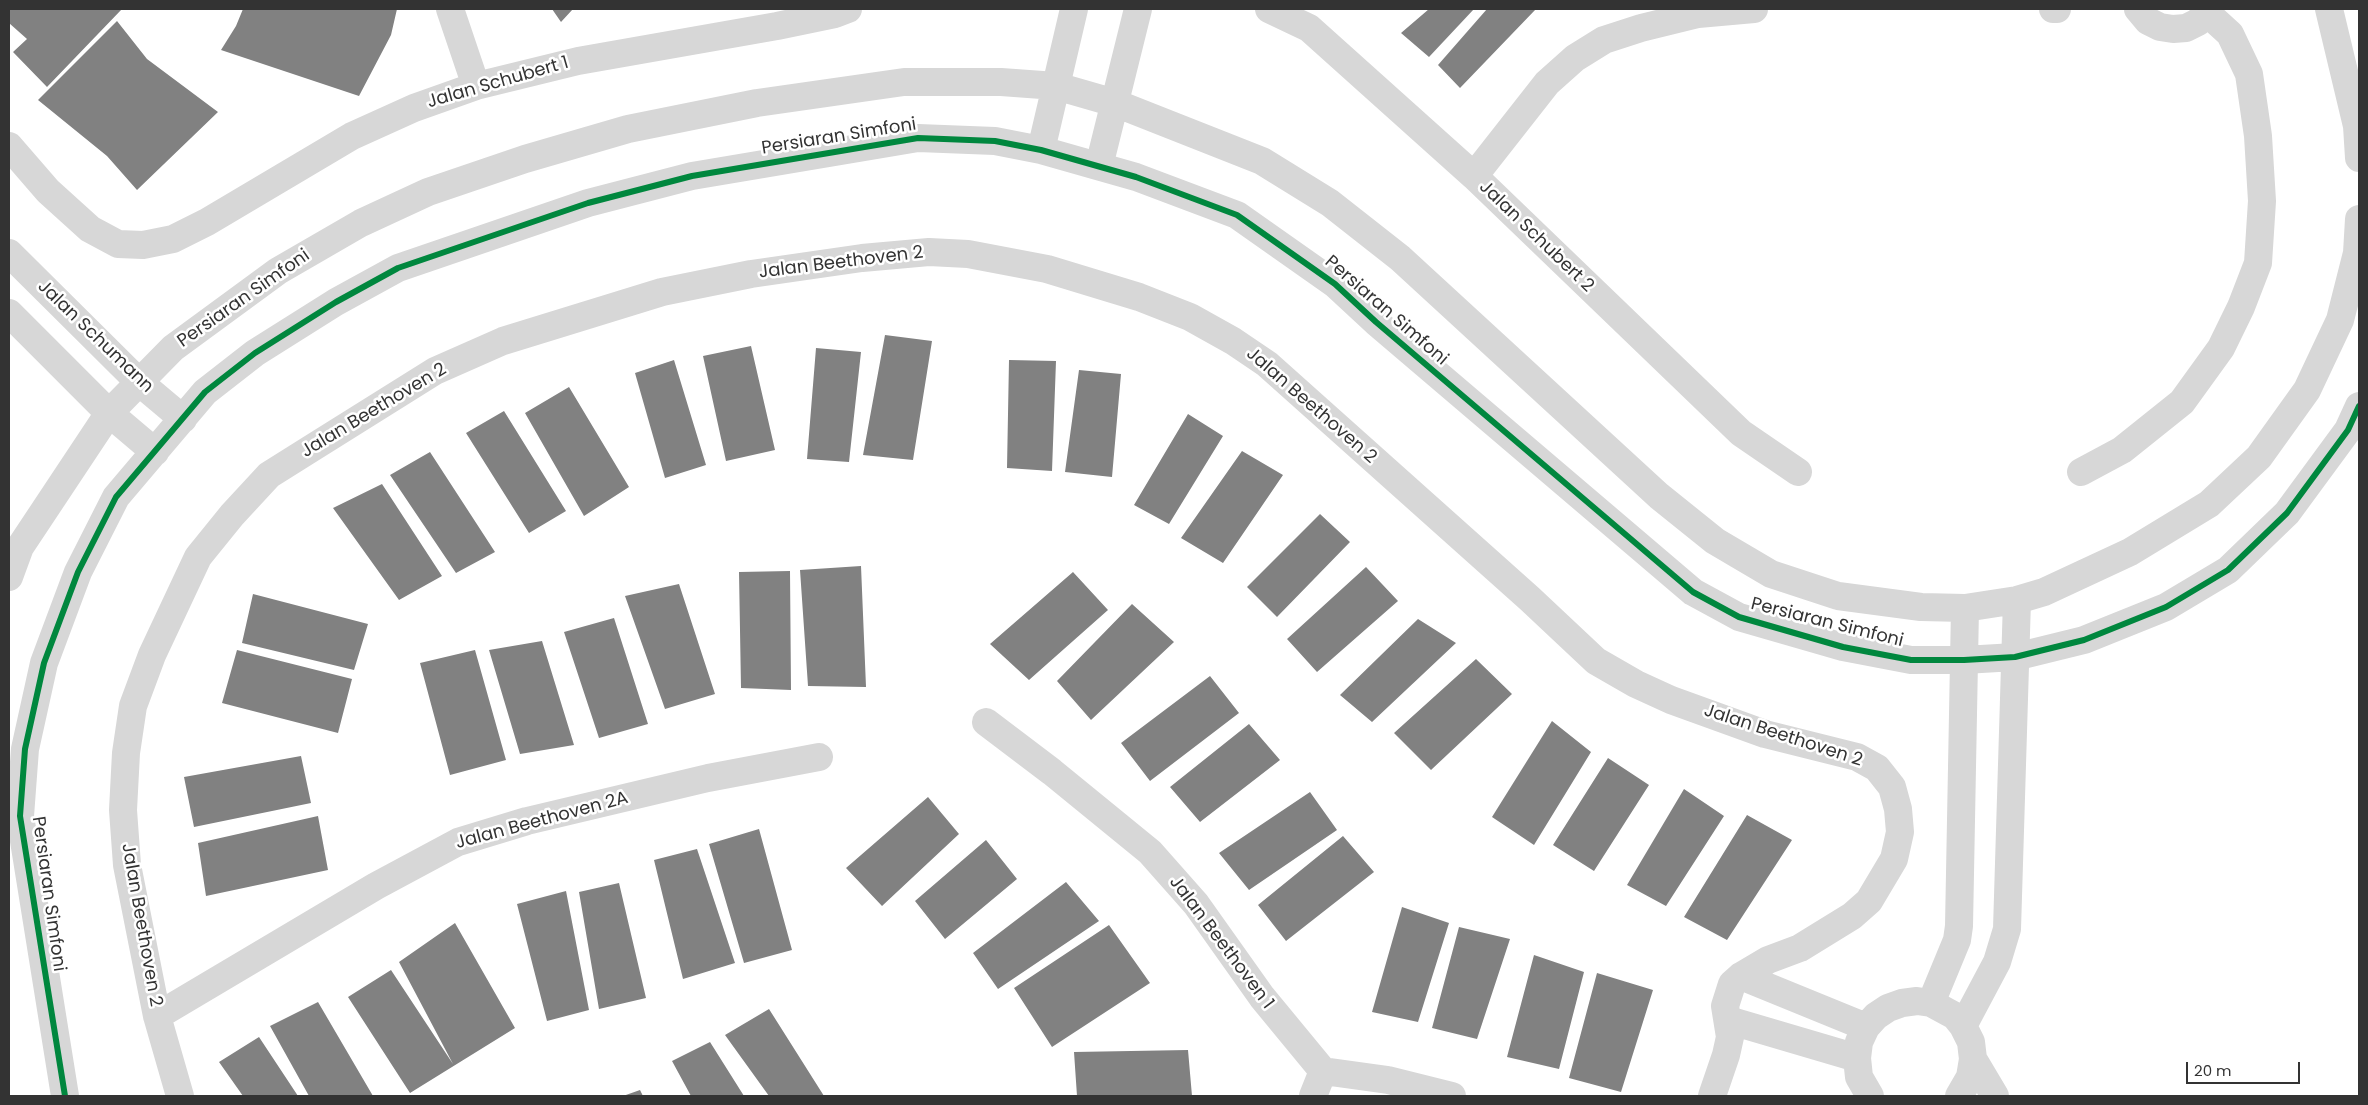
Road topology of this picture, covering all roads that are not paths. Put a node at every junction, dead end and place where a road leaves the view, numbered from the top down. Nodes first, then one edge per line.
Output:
1 (450, 9) edge
2 (848, 9) edge
3 (1074, 9) edge
4 (1138, 9) edge
5 (1269, 9) edge
6 (1754, 9) edge
7 (2053, 9) edge
8 (2057, 9) edge
9 (2138, 9) edge
10 (2329, 9) edge
11 (2208, 11) edge
12 (1314, 19) edge
13 (476, 86) junction
14 (1056, 86) junction
15 (1115, 103) junction
16 (9, 146) edge
17 (1041, 150) junction
18 (2359, 158) edge
19 (1099, 166) junction
20 (1474, 176) junction
21 (2359, 219) edge
22 (9, 253) edge
23 (9, 313) edge
24 (139, 382) junction
25 (2359, 406) edge
26 (109, 413) junction
27 (183, 419) junction
28 (155, 452) junction
29 (1798, 472) dead end
30 (2081, 472) dead end
31 (9, 577) edge
32 (2017, 600) junction
33 (1965, 608) junction
34 (2015, 657) junction
35 (1964, 660) junction
36 (986, 722) dead end
37 (819, 757) dead end
38 (1736, 980) junction
39 (1930, 1003) junction
40 (157, 1016) junction
41 (1728, 1020) junction
42 (1963, 1026) junction
43 (1866, 1027) junction
44 (1857, 1058) junction
45 (1973, 1059) junction
46 (1322, 1071) junction
47 (65, 1096) edge
48 (180, 1096) edge
49 (1313, 1096) edge
50 (1452, 1096) edge
51 (1712, 1096) edge
52 (1870, 1096) edge
53 (1959, 1096) edge
54 (1996, 1096) edge

1 - 13 street
2 - 13 street, Jalan Schubert 1
3 - 14 street
4 - 15 street
5 - 12 street, Jalan Schubert 2
6 - 20 street
7 - 8 street
9 - 11 street
10 - 18 street
11 - 30 street
12 - 20 street, Jalan Schubert 2
13 - 16 street, Jalan Schubert 1
14 - 15 street, Persiaran Simfoni
14 - 17 street
14 - 24 street, Persiaran Simfoni
15 - 19 street
15 - 33 street, Persiaran Simfoni
17 - 19 street, Persiaran Simfoni
17 - 27 street, Persiaran Simfoni
19 - 35 street, Persiaran Simfoni
20 - 29 street, Jalan Schubert 2
21 - 32 street, Persiaran Simfoni
22 - 24 street, Jalan Schumann
23 - 26 street
24 - 26 street, Persiaran Simfoni
24 - 27 street, Jalan Schumann
25 - 34 street, Persiaran Simfoni
26 - 28 street
26 - 31 street, Persiaran Simfoni
27 - 28 street, Persiaran Simfoni
28 - 47 street, Persiaran Simfoni
32 - 33 street, Persiaran Simfoni
32 - 34 street
33 - 35 street
34 - 35 street, Persiaran Simfoni
34 - 42 street
35 - 39 street
36 - 46 street, Jalan Beethoven 1
37 - 40 street, Jalan Beethoven 2A
38 - 40 street, Jalan Beethoven 2
38 - 41 street
38 - 43 street
39 - 42 street
39 - 43 street
40 - 48 street, Jalan Beethoven 2
41 - 44 street
41 - 51 street
42 - 45 street
43 - 44 street
44 - 52 street
45 - 53 street
45 - 54 street
46 - 49 street
46 - 50 street

